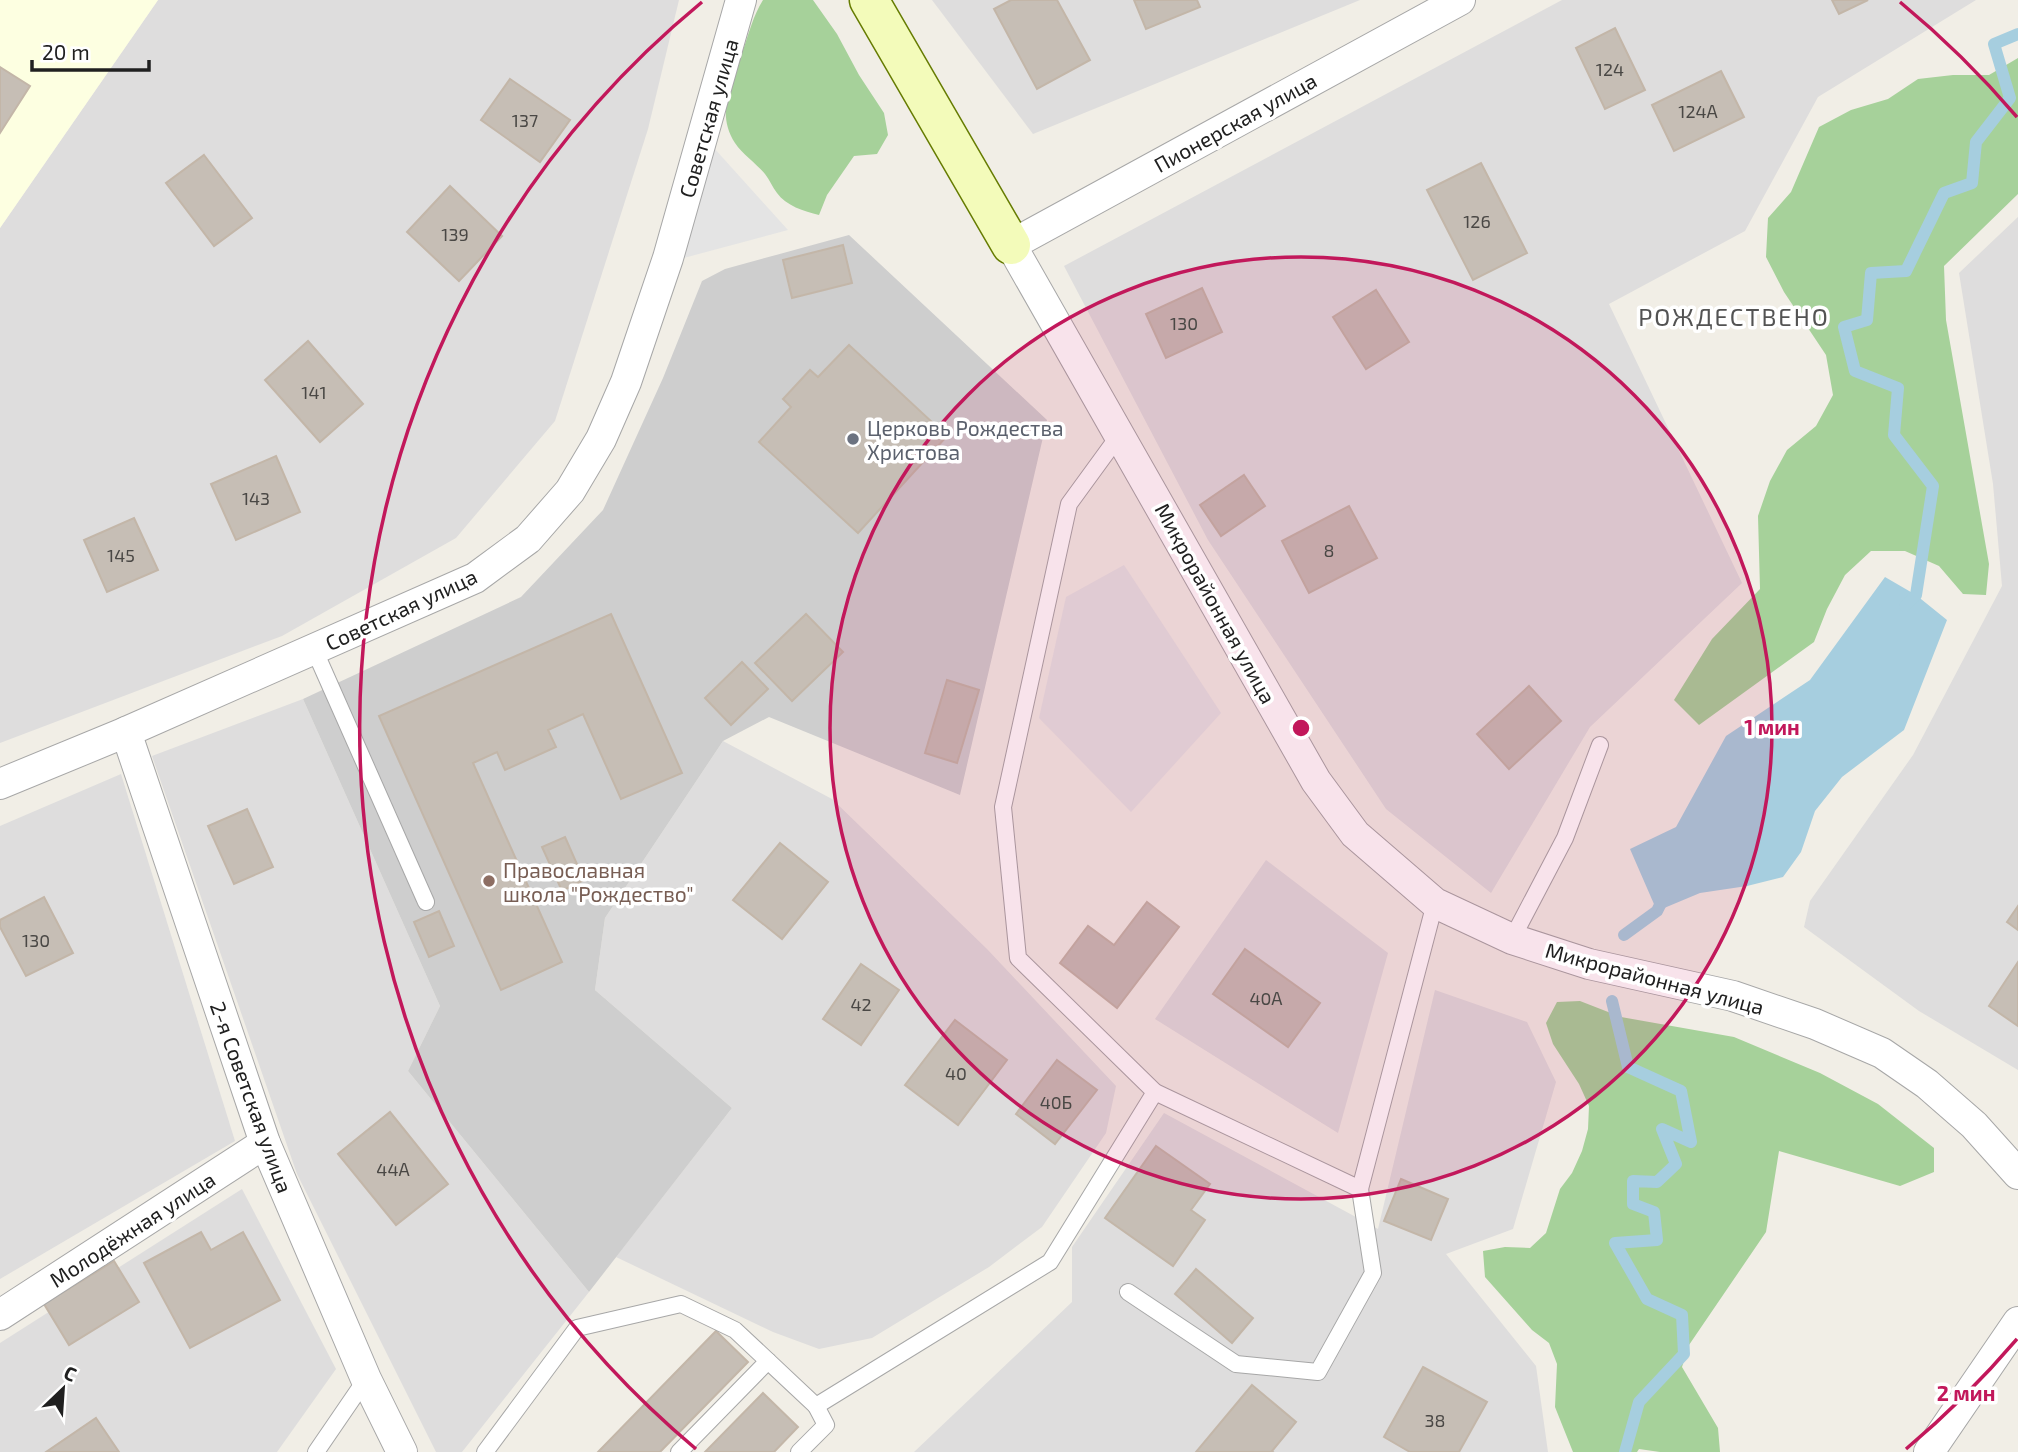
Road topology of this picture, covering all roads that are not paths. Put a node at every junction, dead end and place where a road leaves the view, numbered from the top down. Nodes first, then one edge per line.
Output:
1 (741, 0) edge
2 (869, 0) edge
3 (1460, 0) edge
4 (1011, 245) junction
5 (1120, 434) junction
6 (314, 649) junction
7 (125, 732) junction
8 (1600, 745) dead end
9 (0, 784) edge
10 (426, 902) dead end
11 (1435, 903) junction
12 (1512, 939) junction
13 (1155, 1092) junction
14 (265, 1143) junction
15 (2018, 1174) edge
16 (1360, 1189) junction
17 (1128, 1292) dead end
18 (0, 1315) edge
19 (2018, 1322) edge
20 (768, 1361) junction
21 (366, 1379) junction
22 (816, 1406) junction
23 (316, 1452) edge
24 (402, 1452) edge
25 (485, 1452) edge
26 (679, 1452) edge
27 (799, 1452) edge
28 (1929, 1452) edge

1 - 6 street, Советская улица
2 - 4 street, Микрорайонная улица
3 - 4 street, Пионерская улица
4 - 5 street, Микрорайонная улица
5 - 11 street, Микрорайонная улица
5 - 13 lane
6 - 7 street, Советская улица
6 - 10 lane
7 - 9 street, Советская улица
7 - 14 street, 2-я Советская улица
8 - 12 lane
11 - 12 street, Микрорайонная улица
11 - 16 lane
12 - 15 street, Микрорайонная улица
13 - 16 lane
13 - 22 lane
14 - 18 street, Молодёжная улица
14 - 21 street, 2-я Советская улица
16 - 17 lane
19 - 28 street
20 - 22 lane
20 - 25 lane
20 - 26 lane
21 - 23 lane
21 - 24 street, 2-я Советская улица
22 - 27 lane

